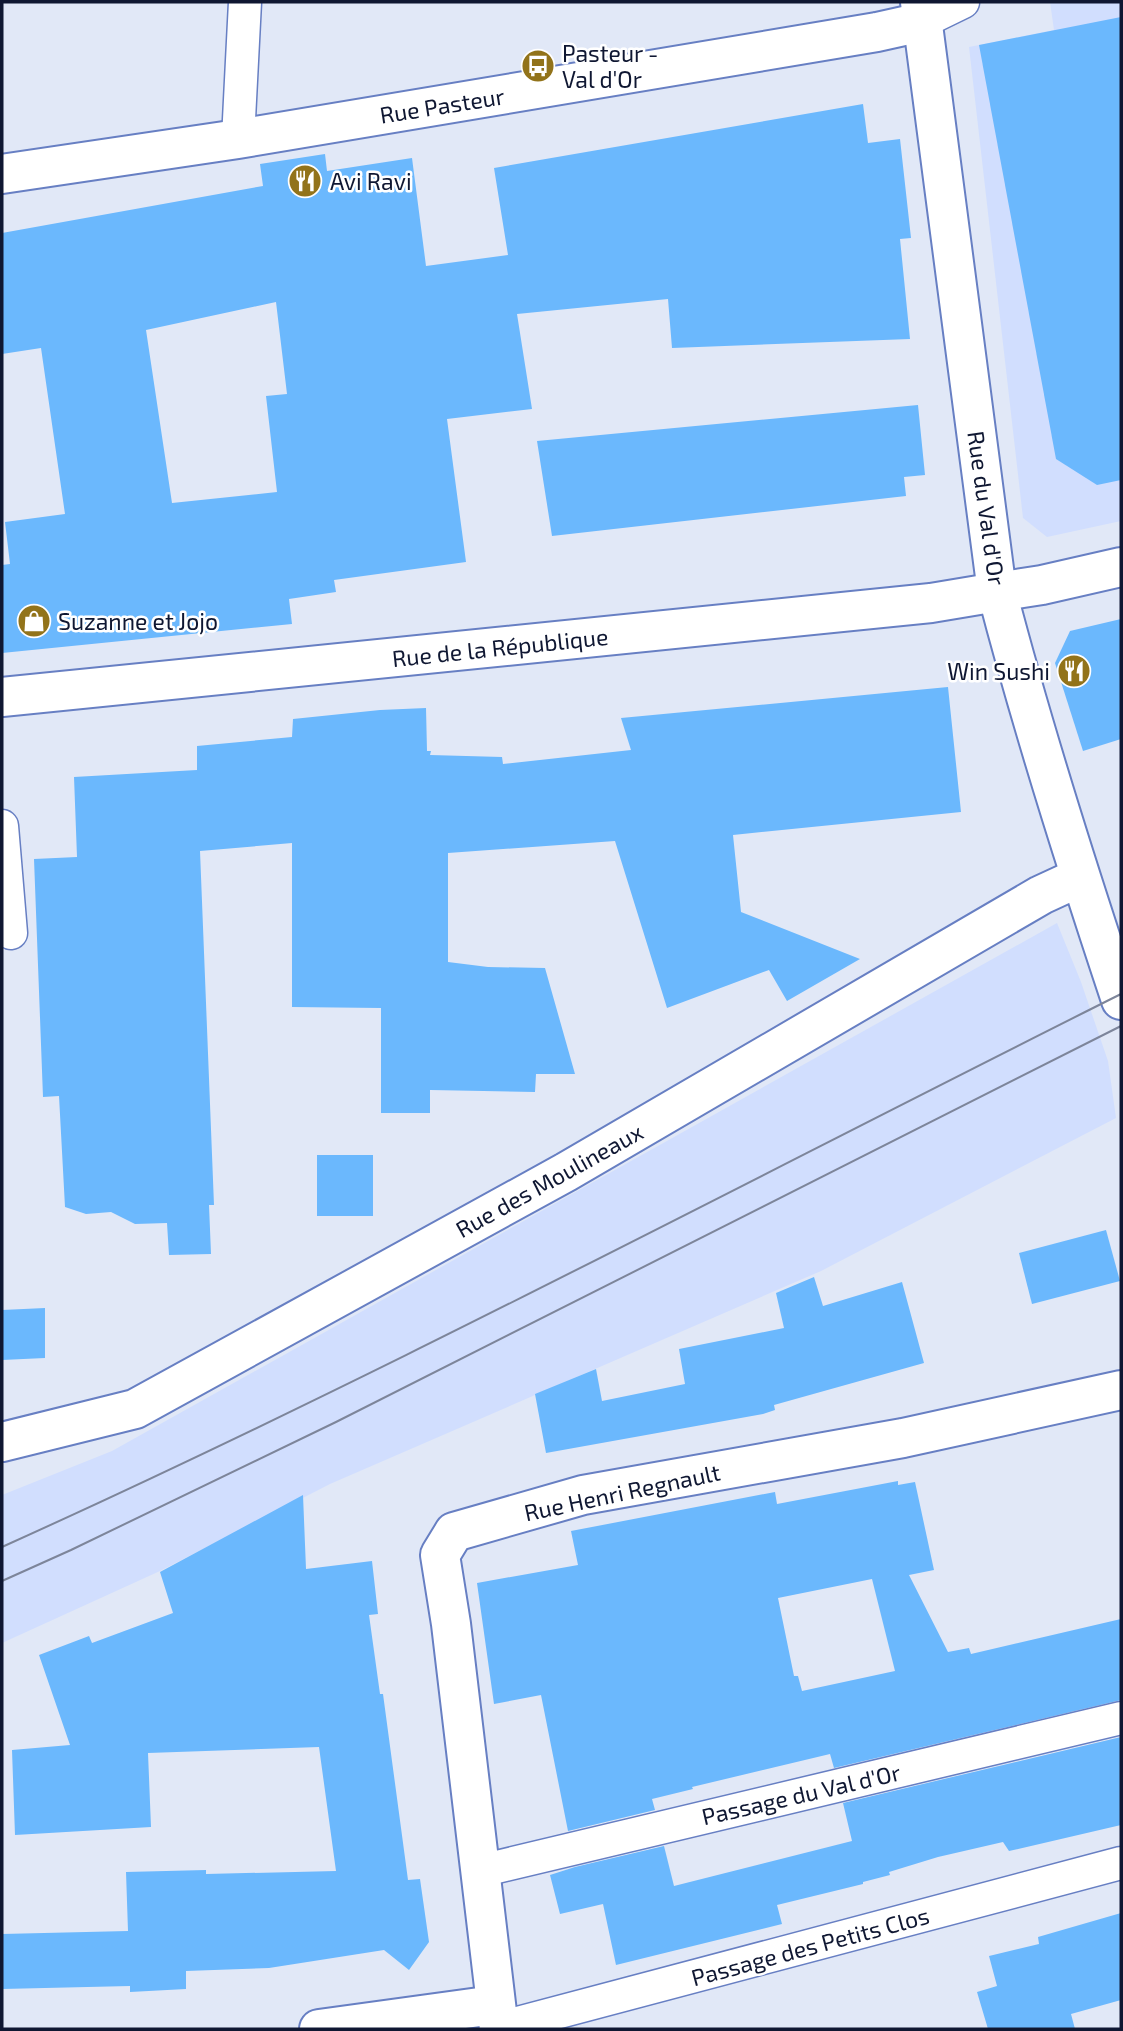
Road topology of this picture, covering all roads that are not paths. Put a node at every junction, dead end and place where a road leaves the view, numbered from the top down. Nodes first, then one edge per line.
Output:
1 (245, 2) edge
2 (963, 2) edge
3 (921, 12) edge
4 (238, 139) junction
5 (2, 174) edge
6 (1121, 567) edge
7 (997, 592) junction
8 (2, 697) edge
9 (2, 826) edge
10 (1080, 877) junction
11 (11, 933) dead end
12 (1121, 1000) edge
13 (1121, 1390) edge
14 (2, 1440) edge
15 (1121, 1718) edge
16 (1121, 1864) edge
17 (480, 1871) junction
18 (497, 2021) edge
19 (319, 2029) edge

1 - 4 lane
2 - 3 lane
3 - 4 street, Rue Pasteur
3 - 7 street, Rue du Val d'Or
4 - 5 street, Rue Pasteur
6 - 7 street, Rue de la République
7 - 8 street, Rue de la République
7 - 10 street, Rue du Val d'Or
9 - 11 lane
10 - 12 street, Rue du Val d'Or
10 - 14 street, Rue des Moulineaux
13 - 17 street, Rue Henri Regnault
15 - 17 lane, Passage du Val d'Or
16 - 18 lane, Passage des Petits Clos
17 - 18 street, Rue Henri Regnault
18 - 19 street

